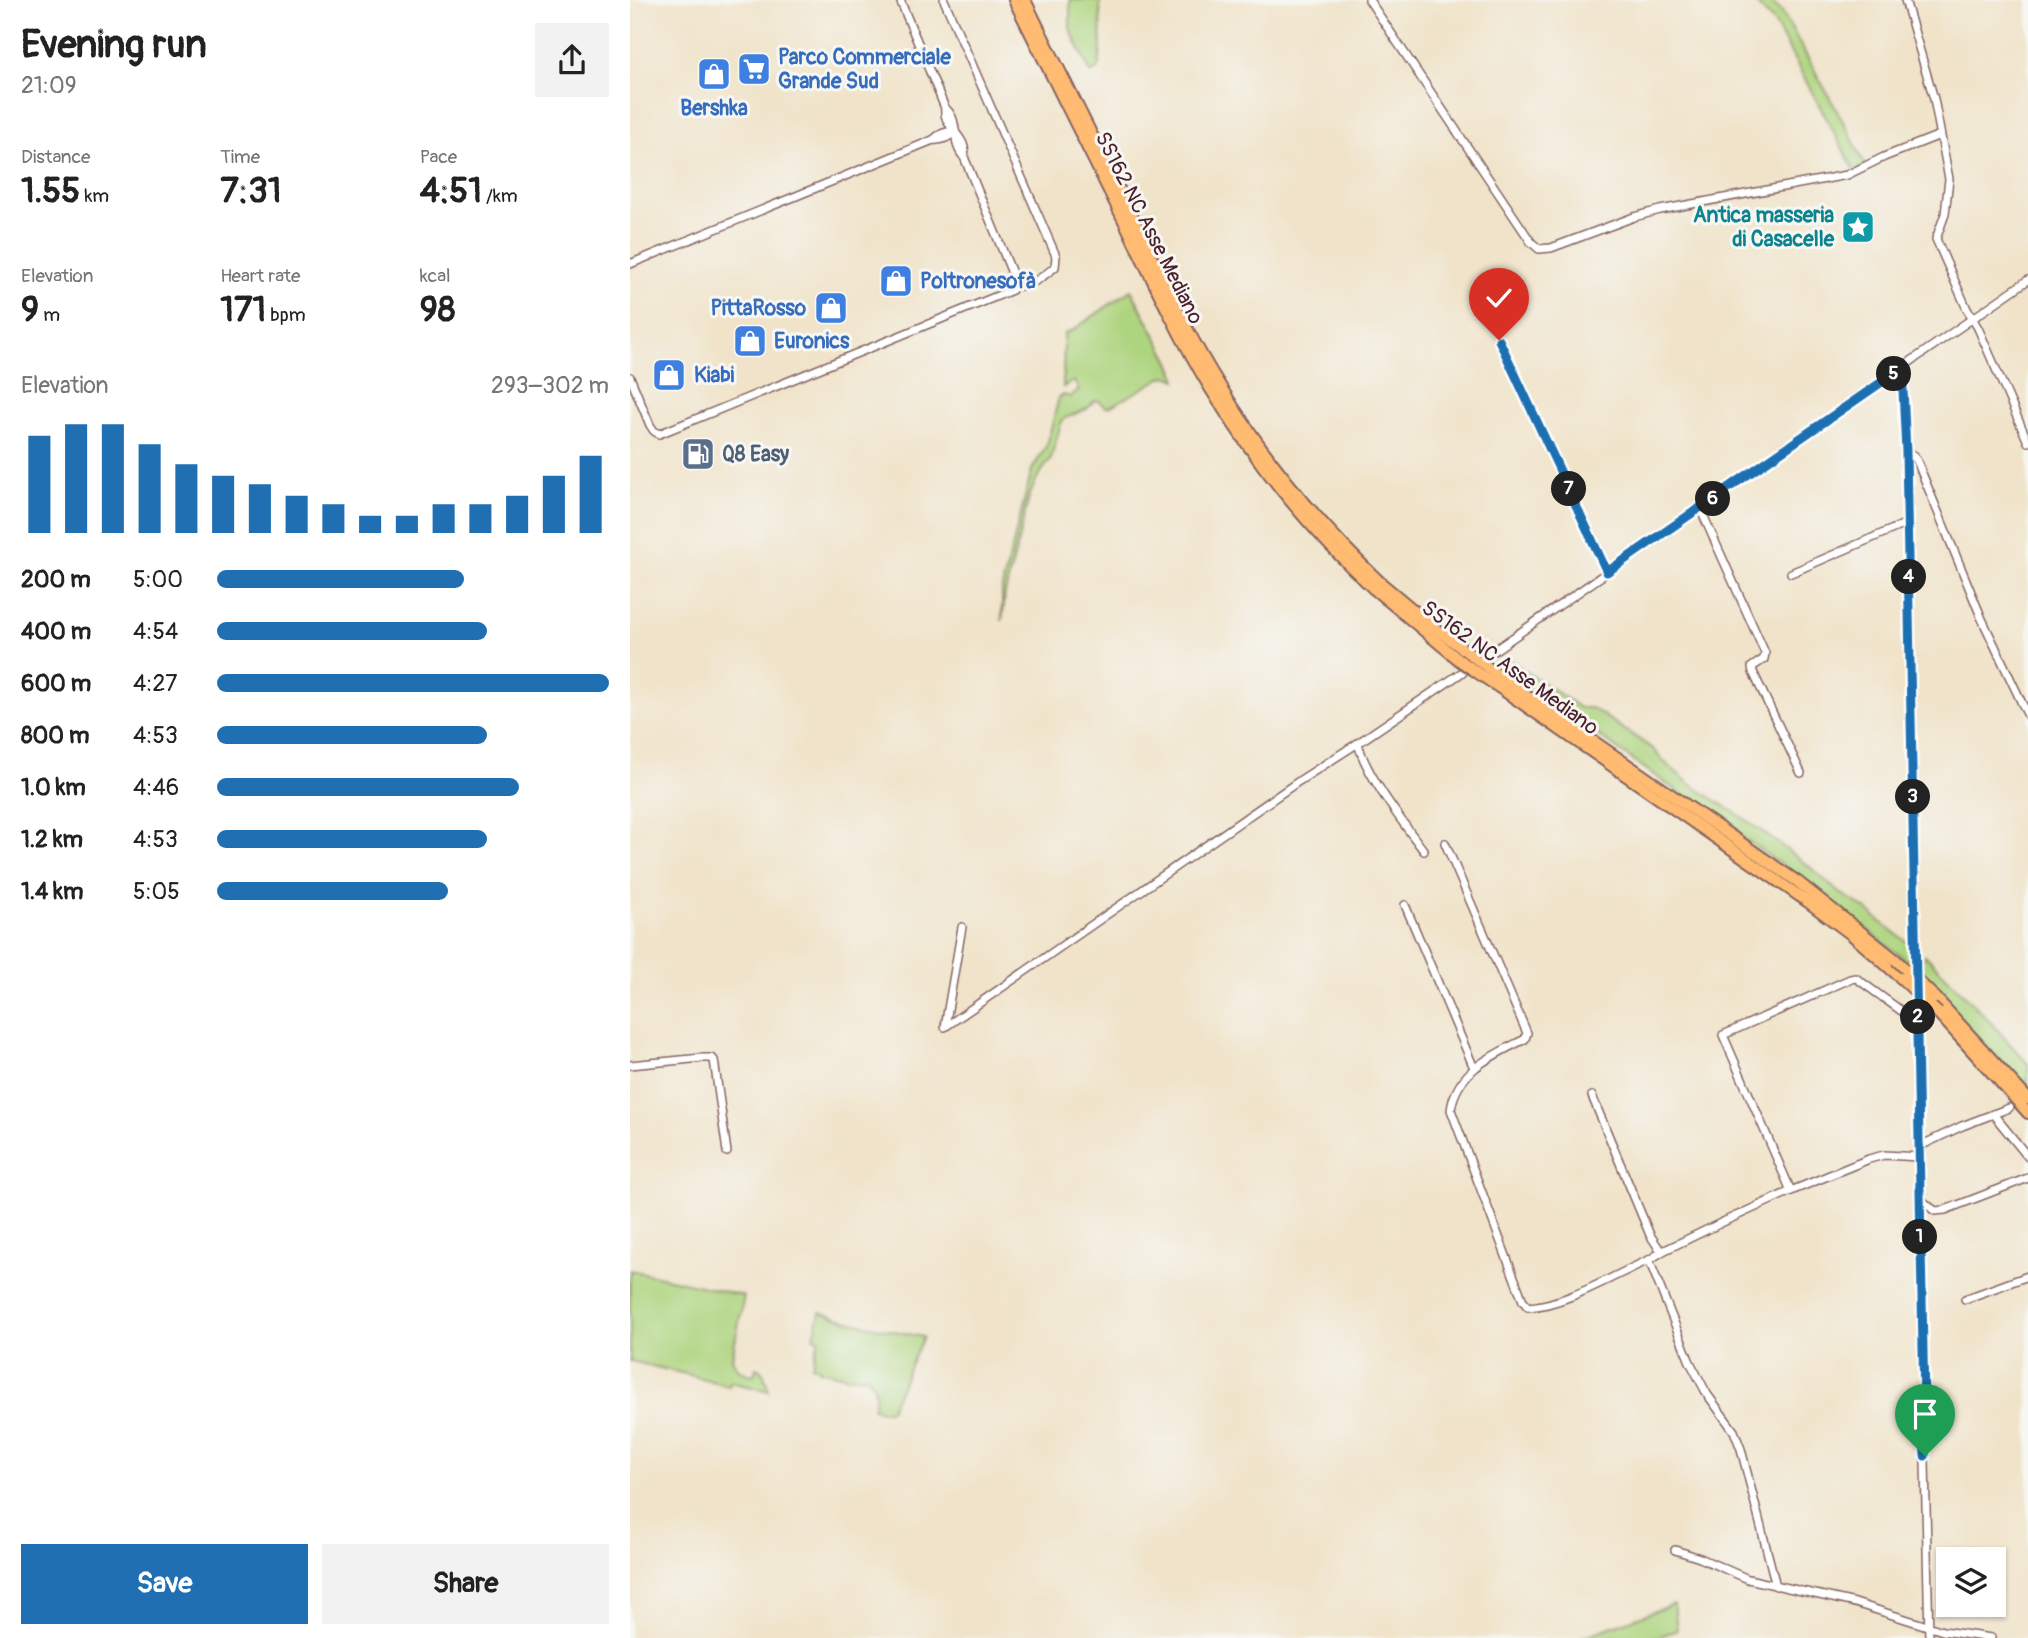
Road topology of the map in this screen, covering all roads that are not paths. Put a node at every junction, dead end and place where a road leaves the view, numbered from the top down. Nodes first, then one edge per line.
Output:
1 (900, 0) edge
2 (944, 0) edge
3 (1014, 0) edge
4 (1025, 0) edge
5 (1369, 0) edge
6 (1905, 0) edge
7 (955, 131) junction
8 (1940, 135) junction
9 (1107, 176) junction
10 (630, 264) edge
11 (2028, 281) edge
12 (1014, 286) junction
13 (1973, 319) junction
14 (1499, 340) dead end
15 (1902, 368) junction
16 (630, 377) edge
17 (2028, 442) edge
18 (1906, 452) junction
19 (1700, 508) junction
20 (1908, 523) junction
21 (1607, 572) junction
22 (1791, 573) dead end
23 (1503, 684) junction
24 (2028, 716) edge
25 (1358, 743) junction
26 (1801, 773) dead end
27 (1445, 843) dead end
28 (1424, 850) dead end
29 (1405, 905) dead end
30 (962, 927) dead end
31 (1918, 1023) junction
32 (630, 1065) edge
33 (1474, 1068) junction
34 (1592, 1096) dead end
35 (2028, 1099) edge
36 (2009, 1108) dead end
37 (2028, 1113) edge
38 (1993, 1114) junction
39 (1920, 1146) junction
40 (727, 1152) dead end
41 (1920, 1157) junction
42 (2028, 1157) edge
43 (2028, 1178) edge
44 (1791, 1191) junction
45 (1920, 1199) junction
46 (1662, 1251) junction
47 (1649, 1260) junction
48 (2028, 1276) edge
49 (1965, 1299) dead end
50 (1675, 1550) dead end
51 (1776, 1586) junction
52 (1929, 1625) junction
53 (1929, 1638) edge
54 (1991, 1638) edge

1 - 7 street
2 - 12 street
3 - 9 highway, SS162 NC Asse Mediano
4 - 9 highway, SS162 NC Asse Mediano
5 - 8 street
6 - 8 street
7 - 10 street
7 - 12 street
8 - 13 street
9 - 23 highway, SS162 NC Asse Mediano, bridge
11 - 13 street
12 - 16 street
13 - 15 street
13 - 17 street
14 - 21 street
15 - 18 street
15 - 19 street
18 - 20 street
18 - 24 street
19 - 21 street
19 - 26 street
20 - 22 street
20 - 31 street
21 - 25 street
23 - 35 highway, SS162 NC Asse Mediano, bridge
23 - 37 highway, SS162 NC Asse Mediano, bridge
25 - 28 street
25 - 30 street
27 - 33 street
29 - 33 street
31 - 39 street
31 - 44 street
32 - 40 street
33 - 47 street
34 - 46 street
36 - 38 street
38 - 39 street
38 - 42 street
39 - 41 street
41 - 44 street
41 - 45 street
43 - 45 street
44 - 46 street
45 - 52 street
46 - 47 street
47 - 51 street
48 - 49 street
50 - 51 street
51 - 52 street
52 - 53 street
52 - 54 street

